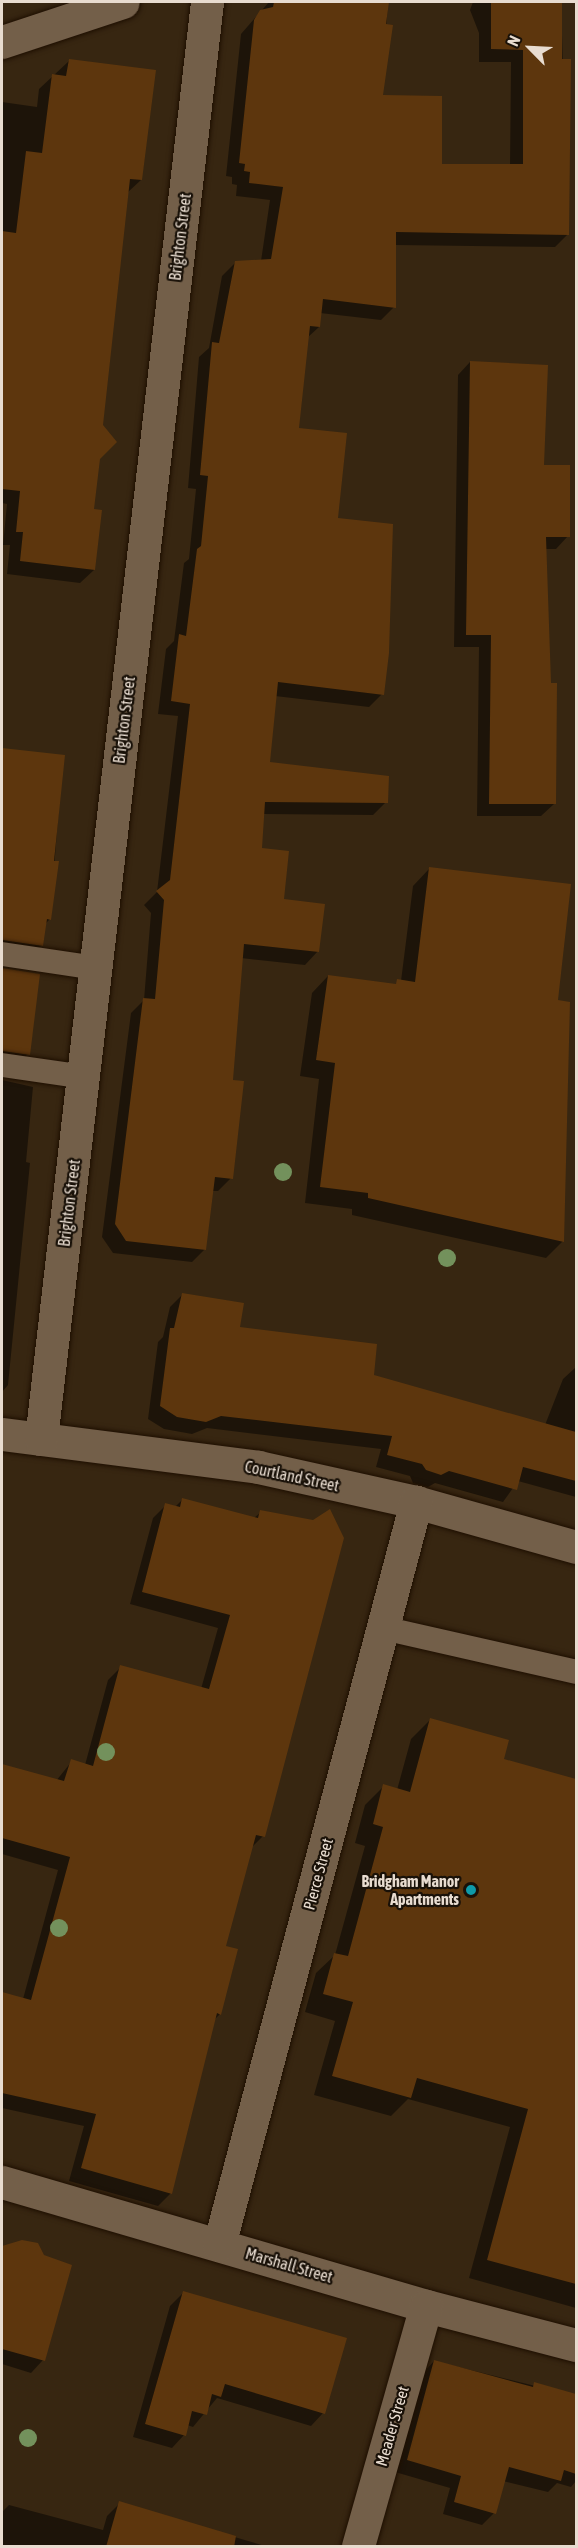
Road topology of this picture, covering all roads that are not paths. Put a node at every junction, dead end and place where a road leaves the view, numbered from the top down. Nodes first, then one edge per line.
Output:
1 (123, 2) edge
2 (207, 2) edge
3 (2, 42) edge
4 (2, 954) edge
5 (97, 968) junction
6 (2, 1065) edge
7 (84, 1077) junction
8 (2, 1434) edge
9 (41, 1439) junction
10 (416, 1502) junction
11 (576, 1547) edge
12 (383, 1628) junction
13 (576, 1672) edge
14 (2, 2182) edge
15 (219, 2245) junction
16 (426, 2306) junction
17 (576, 2345) edge
18 (357, 2547) edge

1 - 3 street
2 - 5 street, Brighton Street
4 - 5 lane
5 - 7 street, Brighton Street
6 - 7 lane
7 - 9 street, Brighton Street
8 - 9 street, Courtland Street
9 - 10 street, Courtland Street
10 - 11 street, Courtland Street
10 - 12 street, Pierce Street
12 - 13 lane
12 - 15 street, Pierce Street
14 - 15 street, Marshall Street
15 - 16 street, Marshall Street
16 - 17 street, Marshall Street
16 - 18 street, Meader Street

